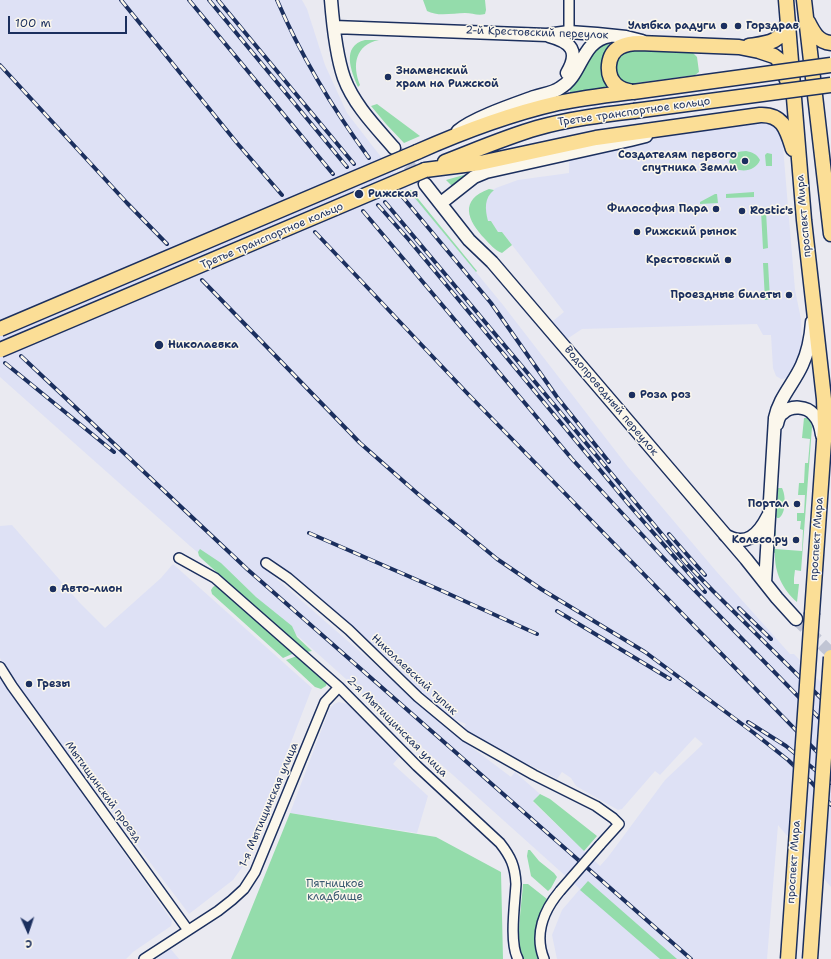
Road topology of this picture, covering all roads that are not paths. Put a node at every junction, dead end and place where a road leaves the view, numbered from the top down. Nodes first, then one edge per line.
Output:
1 (331, 0) edge
2 (569, 0) edge
3 (786, 0) edge
4 (804, 0) edge
5 (805, 16) junction
6 (788, 22) junction
7 (334, 27) junction
8 (569, 32) junction
9 (547, 35) junction
10 (615, 36) junction
11 (652, 42) junction
12 (831, 43) edge
13 (739, 47) junction
14 (831, 65) edge
15 (831, 84) edge
16 (633, 92) junction
17 (794, 97) junction
18 (532, 98) junction
19 (672, 127) junction
20 (448, 140) junction
21 (394, 148) tunnel mouth
22 (799, 165) junction
23 (425, 177) junction
24 (441, 203) junction
25 (831, 234) edge
26 (813, 304) junction
27 (0, 329) edge
28 (0, 350) edge
29 (774, 438) junction
30 (824, 449) junction
31 (769, 515) junction
32 (724, 534) junction
33 (179, 558) dead end
34 (266, 564) dead end
35 (765, 583) junction
36 (796, 619) tunnel mouth
37 (831, 657) edge
38 (0, 667) edge
39 (339, 687) junction
40 (188, 930) junction
41 (144, 959) edge
42 (518, 959) edge
43 (544, 959) edge
44 (788, 959) edge
45 (810, 959) edge

1 - 7 main road
2 - 8 street
3 - 6 main road, проспект Мира
4 - 5 main road
5 - 12 main road
5 - 25 main road
6 - 13 main road, 2-й Крестовский переулок
6 - 17 main road, проспект Мира
7 - 9 main road, 2-й Крестовский переулок
7 - 21 main road
8 - 9 main road, 2-й Крестовский переулок
8 - 10 main road, 2-й Крестовский переулок
9 - 18 main road
10 - 11 main road, 2-й Крестовский переулок
10 - 18 main road
11 - 13 main road, 2-й Крестовский переулок
11 - 16 main road
13 - 17 main road, 2-й Крестовский переулок
14 - 16 main road, Третье транспортное кольцо, bridge
15 - 23 main road, Третье транспортное кольцо, bridge
16 - 20 main road, Третье транспортное кольцо
17 - 22 main road, проспект Мира
18 - 20 main road
19 - 22 main road
19 - 23 main road
19 - 24 main road
20 - 27 main road, Третье транспортное кольцо, bridge
22 - 26 main road, проспект Мира
23 - 24 main road, Водопроводный переулок
23 - 28 main road, Третье транспортное кольцо, bridge
24 - 32 main road, Водопроводный переулок
26 - 29 main road
26 - 30 main road, проспект Мира
29 - 30 main road
29 - 31 main road
30 - 44 main road, проспект Мира, bridge
31 - 32 main road
31 - 35 main road
32 - 35 main road, Водопроводный переулок
33 - 39 street, 2-я Мытищинская улица
34 - 43 street, Николаевский тупик, bridge
35 - 36 main road, Водопроводный переулок
37 - 45 main road, проспект Мира, bridge
38 - 40 street, Мытищинский проезд
39 - 40 street, 1-я Мытищинская улица
39 - 42 street, 2-я Мытищинская улица
40 - 41 street, 1-я Мытищинская улица

